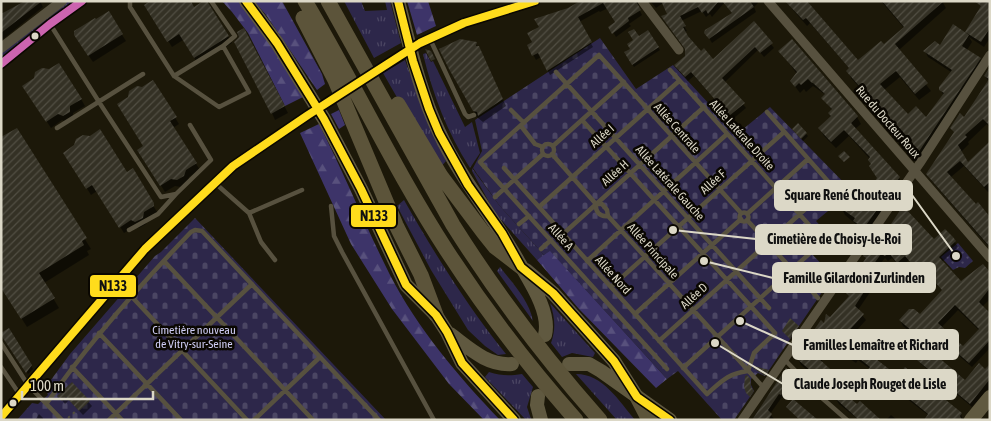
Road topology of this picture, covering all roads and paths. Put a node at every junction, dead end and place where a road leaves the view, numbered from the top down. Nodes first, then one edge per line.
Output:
1 (62, 1) edge
2 (82, 1) edge
3 (130, 1) edge
4 (211, 1) edge
5 (246, 1) edge
6 (296, 1) edge
7 (304, 1) edge
8 (328, 1) edge
9 (398, 1) edge
10 (536, 1) edge
11 (642, 1) edge
12 (768, 1) edge
13 (50, 24) junction
14 (430, 39) junction
15 (420, 43) tunnel mouth
16 (223, 46) junction
17 (1, 48) edge
18 (679, 50) dead end
19 (990, 55) edge
20 (1, 64) edge
21 (670, 70) dead end
22 (556, 72) dead end
23 (143, 74) dead end
24 (174, 76) junction
25 (340, 77) junction
26 (679, 80) junction
27 (624, 82) junction
28 (380, 83) junction
29 (567, 84) junction
30 (352, 101) junction
31 (99, 102) junction
32 (704, 108) junction
33 (647, 109) junction
34 (511, 110) dead end
35 (592, 111) junction
36 (767, 112) dead end
37 (308, 115) tunnel mouth
38 (474, 115) dead end
39 (582, 120) junction
40 (190, 125) dead end
41 (523, 125) junction
42 (57, 128) dead end
43 (784, 132) junction
44 (728, 134) junction
45 (672, 136) junction
46 (616, 138) junction
47 (553, 146) junction
48 (606, 146) junction
49 (543, 147) junction
50 (544, 154) junction
51 (552, 154) junction
52 (808, 159) junction
53 (752, 161) junction
54 (696, 163) junction
55 (640, 165) junction
56 (504, 168) dead end
57 (914, 171) junction
58 (631, 173) junction
59 (572, 176) junction
60 (514, 180) junction
61 (215, 183) junction
62 (832, 185) junction
63 (504, 188) junction
64 (776, 188) junction
65 (302, 190) dead end
66 (720, 190) junction
67 (664, 191) junction
68 (176, 194) junction
69 (840, 195) dead end
70 (495, 197) dead end
71 (655, 200) junction
72 (596, 204) junction
73 (330, 206) dead end
74 (538, 207) junction
75 (249, 213) junction
76 (741, 213) junction
77 (747, 214) junction
78 (800, 214) junction
79 (529, 216) junction
80 (608, 216) junction
81 (688, 218) junction
82 (741, 220) junction
83 (747, 220) junction
84 (519, 224) dead end
85 (679, 226) junction
86 (129, 230) dead end
87 (621, 230) junction
88 (563, 234) junction
89 (819, 236) dead end
90 (551, 240) junction
91 (769, 243) junction
92 (712, 245) junction
93 (541, 249) dead end
94 (703, 253) junction
95 (809, 254) dead end
96 (645, 257) junction
97 (990, 258) edge
98 (275, 260) dead end
99 (164, 261) junction
100 (587, 261) junction
101 (521, 267) junction
102 (792, 269) junction
103 (736, 272) junction
104 (727, 280) junction
105 (669, 283) junction
106 (252, 284) junction
107 (610, 288) junction
108 (132, 297) junction
109 (760, 298) junction
110 (818, 298) dead end
111 (751, 306) junction
112 (769, 308) dead end
113 (693, 310) junction
114 (635, 314) junction
115 (436, 315) junction
116 (216, 318) junction
117 (447, 332) junction
118 (99, 333) junction
119 (545, 335) dead end
120 (717, 337) junction
121 (659, 341) junction
122 (1, 343) edge
123 (182, 350) junction
124 (320, 357) junction
125 (784, 359) junction
126 (512, 364) dead end
127 (569, 364) dead end
128 (1, 366) edge
129 (72, 367) junction
130 (683, 368) junction
131 (667, 369) dead end
132 (748, 371) junction
133 (147, 384) junction
134 (28, 385) junction
135 (764, 388) junction
136 (284, 390) junction
137 (20, 395) junction
138 (538, 396) dead end
139 (637, 397) junction
140 (990, 397) edge
141 (46, 403) junction
142 (77, 410) dead end
143 (116, 414) junction
144 (1, 417) edge
145 (62, 420) edge
146 (67, 420) edge
147 (109, 420) edge
148 (122, 420) edge
149 (181, 420) edge
150 (247, 420) edge
151 (254, 420) edge
152 (312, 420) edge
153 (378, 420) edge
154 (434, 420) edge
155 (514, 420) edge
156 (541, 420) edge
157 (576, 420) edge
158 (600, 420) edge
159 (649, 420) edge
160 (670, 420) edge
161 (742, 420) edge
162 (847, 420) edge
163 (971, 420) edge

1 - 17 street
2 - 13 street
3 - 24 lane
4 - 16 lane
5 - 115 main road
6 - 25 highway
7 - 25 highway
8 - 28 highway
9 - 101 main road
10 - 14 street
11 - 18 street
12 - 57 street, Rue du Docteur Roux
13 - 20 street
13 - 31 lane
14 - 15 street
14 - 38 lane
16 - 24 lane
16 - 24 lane
19 - 57 street
21 - 26 lane, Allée Latérale Droite
22 - 29 lane, Allée Latérale Gauche
23 - 31 lane
25 - 30 highway
26 - 32 lane, Allée Latérale Droite
26 - 33 lane, Allée I
27 - 29 lane, Allée Centrale
27 - 33 lane, Allée Centrale
27 - 35 lane
28 - 101 highway
28 - 158 highway
29 - 35 lane, Allée Latérale Gauche
29 - 41 lane
30 - 115 highway
30 - 157 highway
31 - 42 lane
31 - 68 lane
32 - 44 lane, Allée Latérale Droite
32 - 45 lane, Allée H
33 - 45 lane, Allée Centrale
33 - 46 lane, Allée I
34 - 41 lane
35 - 39 lane
35 - 46 lane, Allée Latérale Gauche
36 - 43 lane
37 - 61 street
39 - 47 lane
39 - 48 lane
40 - 68 lane
41 - 49 lane
41 - 63 lane, Allée A
43 - 52 lane
43 - 53 lane, Allée F
44 - 53 lane, Allée Latérale Droite
44 - 54 lane
45 - 54 lane, Allée Centrale
45 - 55 lane, Allée H
46 - 48 lane, Allée I
46 - 55 lane, Allée Latérale Gauche
47 - 49 lane
47 - 51 lane
48 - 58 lane
48 - 59 lane, Allée I
49 - 50 lane
50 - 51 lane
50 - 60 lane
51 - 59 lane, Allée Principale
52 - 62 lane
52 - 64 lane
53 - 64 lane, Allée Latérale Droite
53 - 66 lane, Allée F
54 - 66 lane, Allée Centrale
54 - 67 lane
55 - 58 lane, Allée H
55 - 67 lane, Allée Latérale Gauche
56 - 60 lane, Allée Nord
57 - 97 street, Rue du Docteur Roux
57 - 125 street
58 - 71 lane
58 - 72 lane, Allée H
59 - 72 lane, Allée Principale
59 - 74 lane, Allée I
60 - 63 lane
60 - 74 lane, Allée Nord
61 - 75 lane
61 - 134 street
62 - 69 lane
62 - 78 lane, Allée D
63 - 70 lane
63 - 79 lane, Allée A
64 - 77 lane
64 - 78 lane, Allée Latérale Droite
65 - 75 lane
66 - 76 lane, Allée Centrale
66 - 81 lane, Allée F
67 - 71 lane
67 - 81 lane, Allée Latérale Gauche
68 - 86 lane
71 - 85 lane
71 - 87 lane
72 - 80 lane, Allée Principale
72 - 80 lane, Allée Principale
72 - 88 lane, Allée H
73 - 154 lane
74 - 88 lane, Allée Nord
75 - 98 lane
76 - 77 lane
76 - 82 lane
77 - 83 lane
78 - 89 lane, Allée Latérale Droite
78 - 91 lane, Allée D
79 - 84 lane
79 - 90 lane, Allée A
80 - 87 lane, Allée Principale
81 - 85 lane, Allée F
81 - 92 lane, Allée Latérale Gauche
82 - 83 lane
82 - 92 lane
83 - 91 lane
85 - 94 lane
85 - 96 lane, Allée F
87 - 96 lane, Allée Principale
87 - 100 lane
88 - 100 lane, Allée Nord
90 - 93 lane
90 - 131 lane, Allée A
91 - 102 lane
91 - 103 lane, Allée D
92 - 94 lane
92 - 103 lane, Allée Latérale Gauche
94 - 104 lane
94 - 105 lane
95 - 102 lane
96 - 105 lane, Allée Principale
96 - 107 lane, Allée F
99 - 106 lane
99 - 108 lane
99 - 116 lane
100 - 107 lane, Allée Nord
101 - 119 main road
101 - 139 main road
102 - 109 lane
102 - 110 lane
103 - 104 lane, Allée D
103 - 109 lane, Allée Latérale Gauche
104 - 111 lane
104 - 113 lane, Allée D
105 - 113 lane, Allée Principale
105 - 114 lane
106 - 116 lane
106 - 124 lane
107 - 114 lane, Allée Nord
108 - 118 lane
108 - 123 lane
109 - 111 lane
109 - 112 lane, Allée Latérale Gauche
111 - 120 lane
111 - 132 lane
113 - 120 lane, Allée Principale
113 - 121 lane, Allée D
114 - 121 lane, Allée Nord
115 - 117 main road
116 - 123 lane
116 - 136 lane
117 - 126 main road
117 - 155 main road
118 - 129 lane
118 - 133 lane
120 - 130 lane
120 - 132 lane, Allée Principale
121 - 130 lane, Allée Nord
122 - 134 lane
123 - 133 lane
123 - 150 lane
124 - 136 lane
124 - 153 lane
125 - 135 street
125 - 162 lane
127 - 139 main road
128 - 137 lane
129 - 141 lane
129 - 143 lane
130 - 132 lane, Allée Nord
132 - 135 lane, Allée Principale
133 - 143 lane
133 - 149 lane
134 - 137 street
134 - 141 lane
135 - 161 street
136 - 151 lane
136 - 152 lane
137 - 144 street
138 - 156 main road
139 - 159 highway
139 - 160 main road
140 - 163 main road
141 - 145 lane
142 - 146 path
143 - 147 lane
143 - 148 lane

